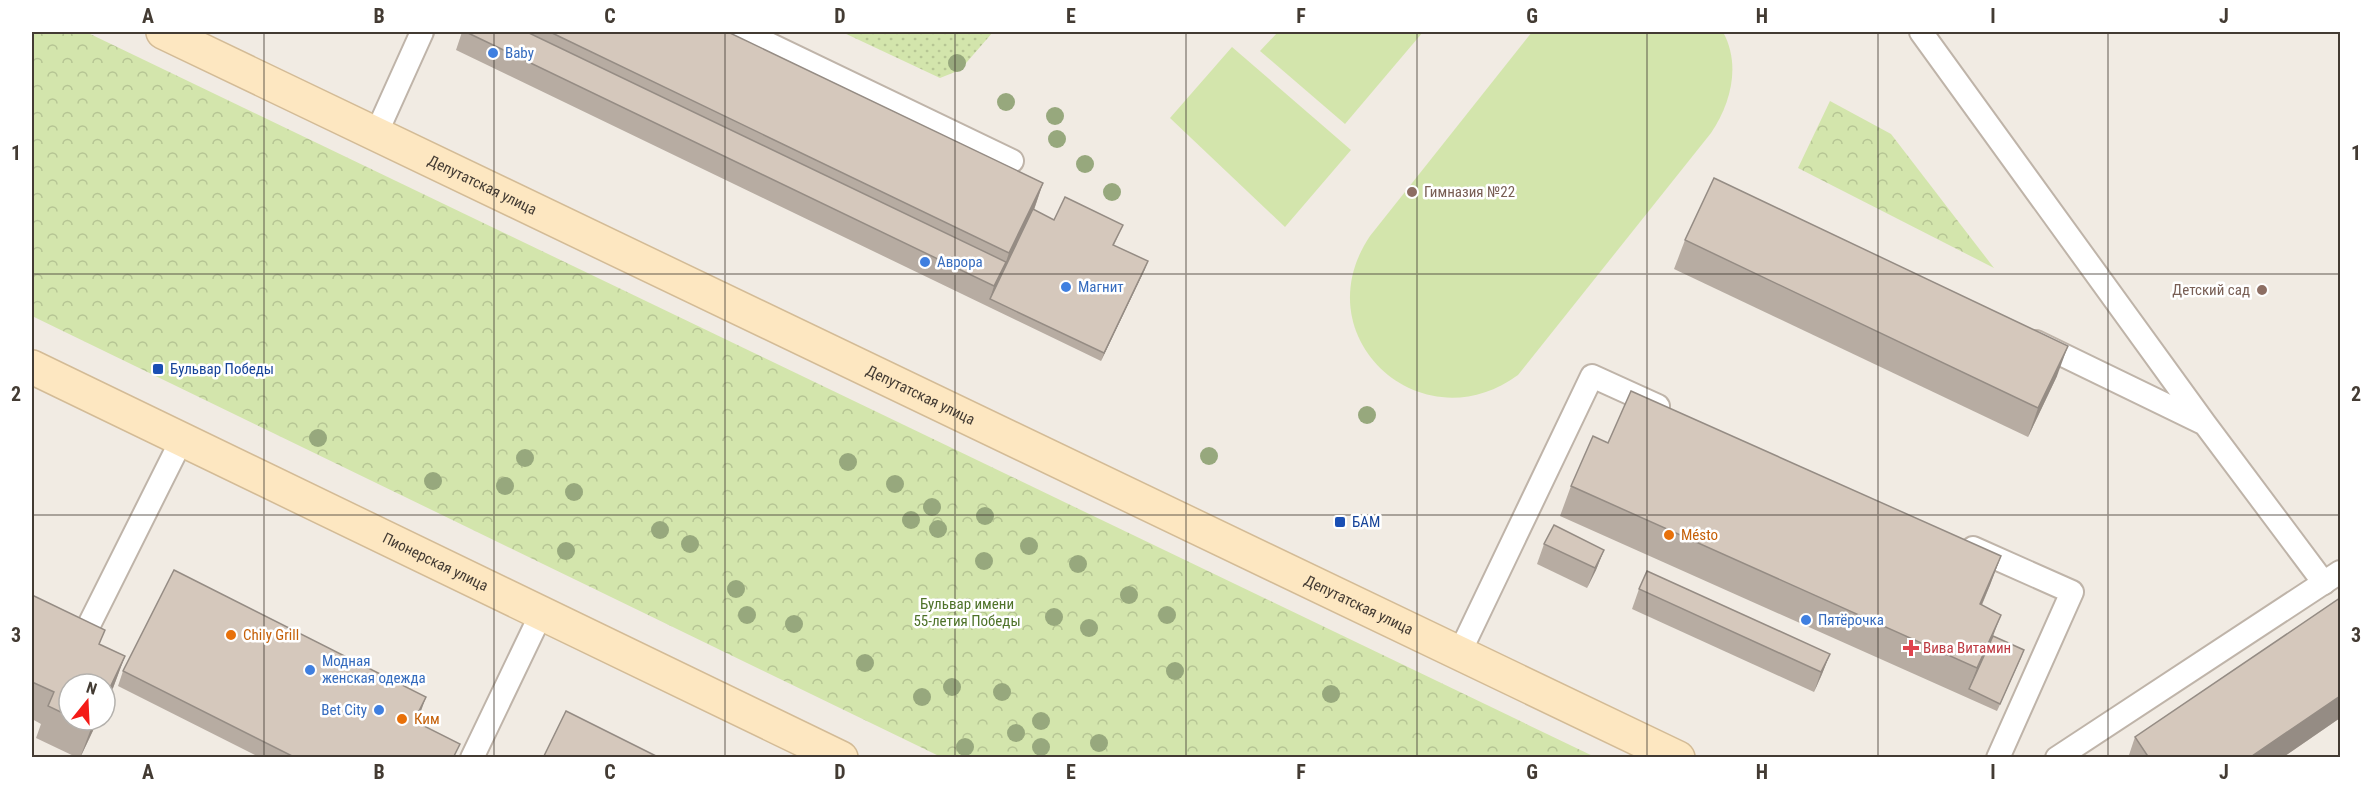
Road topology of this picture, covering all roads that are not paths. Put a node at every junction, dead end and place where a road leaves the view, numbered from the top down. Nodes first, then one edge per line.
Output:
1 (163, 32) edge
2 (422, 32) edge
3 (744, 32) edge
4 (1920, 32) edge
5 (376, 134) junction
6 (1012, 161) dead end
7 (2019, 334) edge
8 (32, 368) edge
9 (1679, 416) edge
10 (2205, 424) junction
11 (182, 439) junction
12 (1952, 538) edge
13 (2332, 577) edge
14 (542, 612) junction
15 (88, 627) edge
16 (1459, 654) junction
17 (472, 758) edge
18 (842, 758) edge
19 (1678, 758) edge
20 (1998, 758) edge
21 (2057, 758) edge

1 - 5 main road, Депутатская улица
2 - 5 lane
3 - 6 lane
4 - 10 lane
5 - 16 main road, Депутатская улица
7 - 10 lane
8 - 11 main road, Пионерская улица
9 - 16 lane
10 - 13 lane
11 - 14 main road, Пионерская улица
11 - 15 lane
12 - 20 lane
13 - 21 lane
14 - 17 lane
14 - 18 main road, Пионерская улица
16 - 19 main road, Депутатская улица

